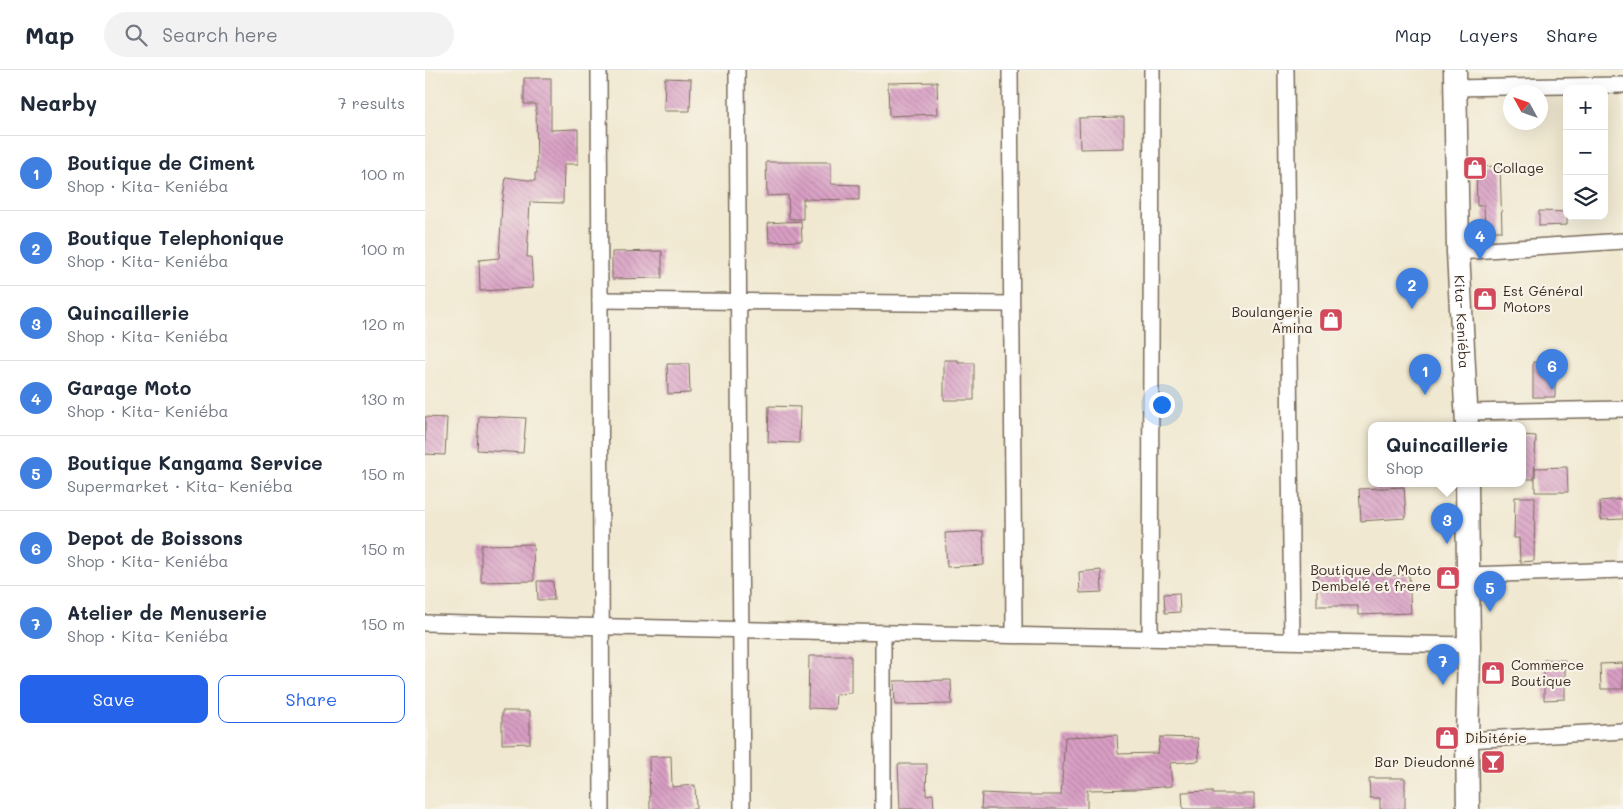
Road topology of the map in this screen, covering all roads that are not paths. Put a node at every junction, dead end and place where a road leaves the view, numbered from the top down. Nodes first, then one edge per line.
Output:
1 (599, 70) edge
2 (737, 70) edge
3 (1010, 70) edge
4 (1152, 70) edge
5 (1286, 70) edge
6 (1455, 79) edge
7 (1623, 85) edge
8 (1623, 242) edge
9 (1458, 252) junction
10 (600, 300) junction
11 (739, 301) junction
12 (1011, 304) junction
13 (1623, 409) edge
14 (1467, 419) edge
15 (1467, 487) edge
16 (1623, 570) edge
17 (1468, 574) junction
18 (425, 623) edge
19 (601, 627) junction
20 (1014, 627) dead end
21 (741, 630) junction
22 (883, 633) junction
23 (1149, 638) junction
24 (1292, 641) junction
25 (1469, 645) junction
26 (1623, 730) edge
27 (1467, 740) junction
28 (602, 809) edge
29 (742, 809) edge
30 (883, 809) edge
31 (1468, 809) edge

1 - 10 street
2 - 11 street
3 - 12 street
4 - 23 street
5 - 24 street
6 - 7 street
6 - 9 main road, Kita- Keniéba
8 - 9 street
9 - 14 main road, Kita- Keniéba
10 - 11 street
10 - 19 street
11 - 12 street
11 - 21 street
12 - 20 street
13 - 14 street
15 - 17 main road
16 - 17 street
17 - 25 main road
18 - 19 street
19 - 21 street
19 - 28 street
21 - 22 street
21 - 29 street
22 - 23 street
22 - 30 street
23 - 24 street
24 - 25 street
25 - 27 main road
26 - 27 street
27 - 31 main road

